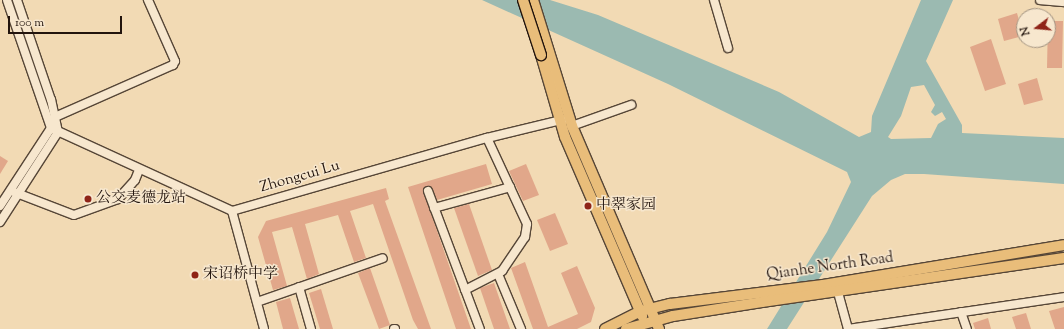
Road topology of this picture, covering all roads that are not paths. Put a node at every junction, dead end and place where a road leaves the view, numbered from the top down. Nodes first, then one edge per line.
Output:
1 (7, 0) edge
2 (17, 0) edge
3 (148, 0) edge
4 (523, 0) edge
5 (533, 0) edge
6 (714, 0) edge
7 (1040, 0) edge
8 (1064, 2) edge
9 (728, 48) dead end
10 (545, 55) junction
11 (631, 105) dead end
12 (55, 117) junction
13 (567, 121) junction
14 (54, 130) junction
15 (487, 138) junction
16 (139, 170) junction
17 (510, 187) junction
18 (428, 190) dead end
19 (15, 192) junction
20 (0, 206) edge
21 (434, 208) junction
22 (232, 212) junction
23 (0, 222) edge
24 (1064, 245) edge
25 (383, 258) dead end
26 (1064, 258) edge
27 (498, 274) junction
28 (299, 287) junction
29 (836, 287) junction
30 (821, 289) junction
31 (465, 290) junction
32 (1064, 297) edge
33 (257, 302) junction
34 (645, 310) junction
35 (962, 312) junction
36 (657, 325) edge
37 (646, 326) edge
38 (264, 329) edge
39 (311, 329) edge
40 (480, 329) edge
41 (521, 329) edge
42 (605, 329) edge
43 (626, 329) edge
44 (848, 329) edge
45 (967, 329) edge

1 - 14 street
2 - 12 street
3 - 12 street
4 - 10 main road, bridge
5 - 10 main road
6 - 9 street
7 - 8 street
10 - 13 main road
11 - 13 street, Zhongcui Lu
12 - 14 street
13 - 15 street, Zhongcui Lu
13 - 34 main road
14 - 16 street
14 - 19 street
15 - 17 street
15 - 22 street, Zhongcui Lu
16 - 19 street
16 - 22 street
17 - 21 street
17 - 27 street
18 - 21 street
19 - 20 street
19 - 23 street
21 - 31 street
22 - 33 street
24 - 29 main road, Qianhe North Road
25 - 28 street
26 - 29 main road, Qianhe North Road
27 - 31 street
27 - 41 street
28 - 33 street
28 - 39 street
29 - 30 main road, Qianhe North Road
29 - 44 street
30 - 34 main road, Qianhe North Road
30 - 36 main road, Qianhe North Road
31 - 40 street
32 - 35 street
33 - 38 street
34 - 36 main road
34 - 37 main road
34 - 42 main road, Qianhe North Road
35 - 44 street
35 - 45 street
36 - 37 main road, Qianhe North Road
37 - 43 main road, Qianhe North Road

